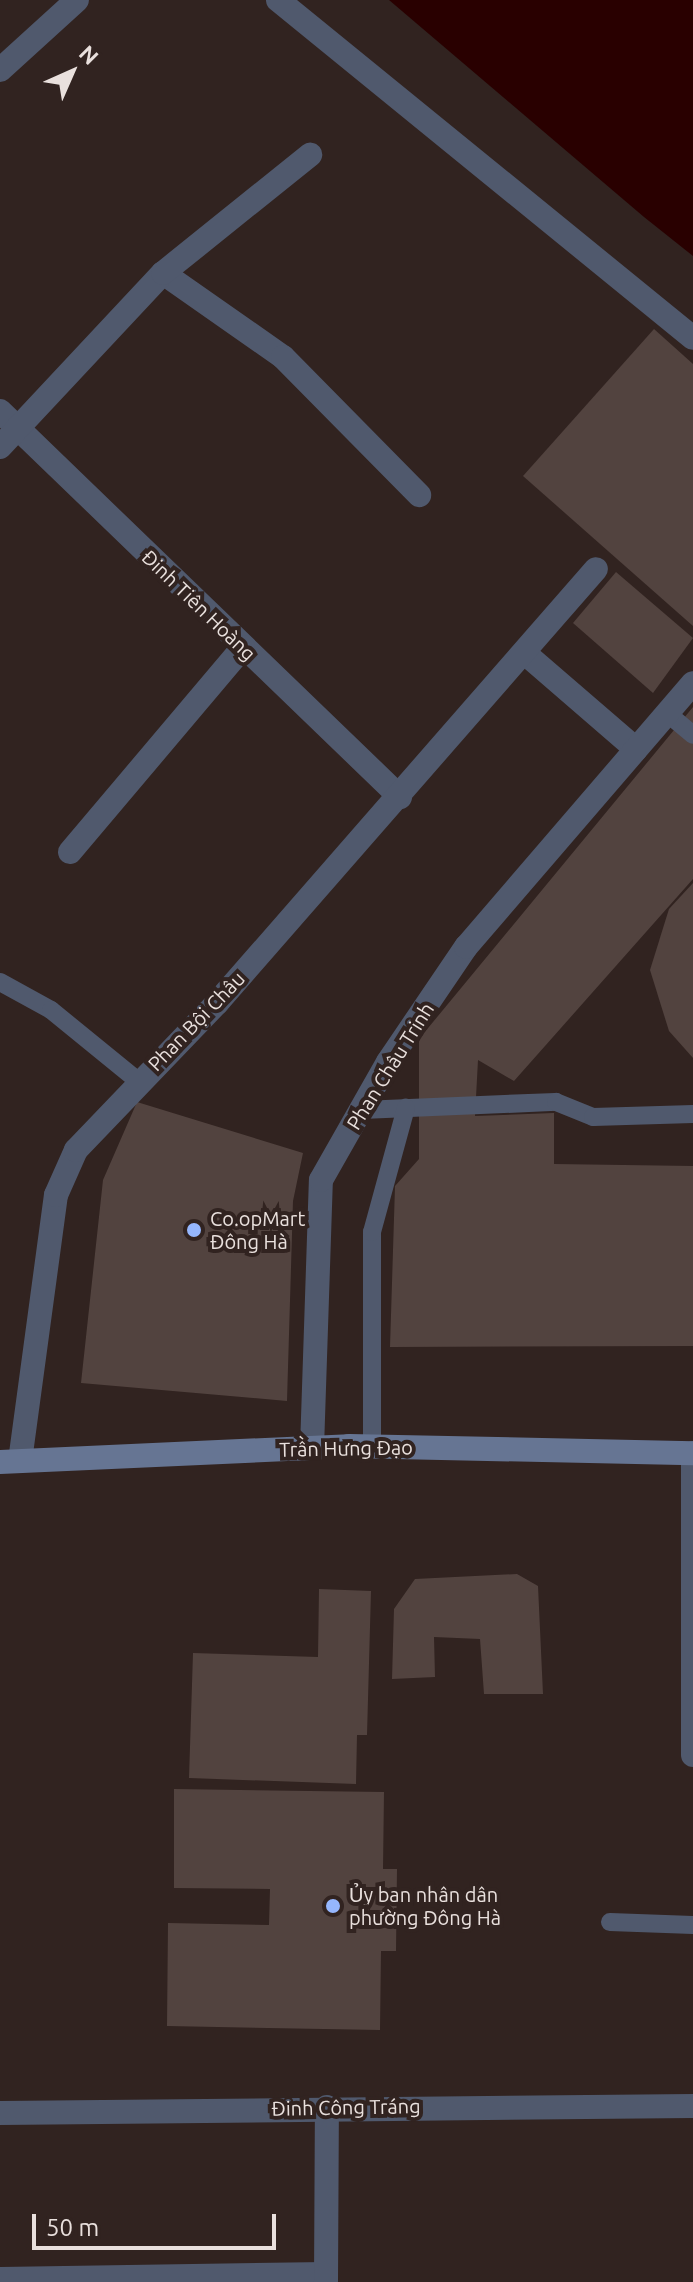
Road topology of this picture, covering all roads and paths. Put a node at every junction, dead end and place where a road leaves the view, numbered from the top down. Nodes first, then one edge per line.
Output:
1 (77, 0) edge
2 (278, 0) edge
3 (0, 70) edge
4 (310, 155) dead end
5 (163, 273) junction
6 (693, 338) edge
7 (0, 411) edge
8 (17, 429) junction
9 (0, 447) edge
10 (419, 495) dead end
11 (596, 569) dead end
12 (243, 647) junction
13 (527, 655) junction
14 (693, 683) edge
15 (667, 713) junction
16 (693, 735) edge
17 (636, 749) junction
18 (400, 797) junction
19 (70, 852) dead end
20 (0, 982) edge
21 (138, 1081) junction
22 (406, 1108) junction
23 (362, 1110) junction
24 (693, 1114) edge
25 (372, 1446) junction
26 (312, 1448) junction
27 (693, 1453) edge
28 (10, 1461) edge
29 (693, 1755) edge
30 (610, 1922) dead end
31 (693, 1925) edge
32 (693, 2106) edge
33 (327, 2107) junction
34 (0, 2113) edge
35 (326, 2278) edge
36 (0, 2279) edge

1 - 3 street
2 - 6 street
4 - 5 street
5 - 8 street
5 - 10 street
7 - 8 street, Đinh Tiên Hoàng
8 - 9 street
8 - 12 street, Đinh Tiên Hoàng
11 - 13 street, Phan Bội Châu
12 - 18 street, Đinh Tiên Hoàng
12 - 19 street
13 - 17 street
13 - 18 street, Phan Bội Châu
14 - 15 street, Phan Châu Trinh
15 - 16 lane
15 - 17 street, Phan Châu Trinh
17 - 23 street, Phan Châu Trinh
18 - 21 street, Phan Bội Châu
20 - 21 lane
21 - 28 street, Phan Bội Châu
22 - 23 lane
22 - 24 lane
22 - 25 lane
23 - 26 street, Phan Châu Trinh
25 - 26 main road, Trần Hưng Đạo
25 - 27 main road, Trần Hưng Đạo
26 - 28 main road, Trần Hưng Đạo
27 - 29 street
30 - 31 lane
32 - 33 street, Đinh Công Tráng
33 - 34 street, Đinh Công Tráng
33 - 35 street
35 - 36 street

